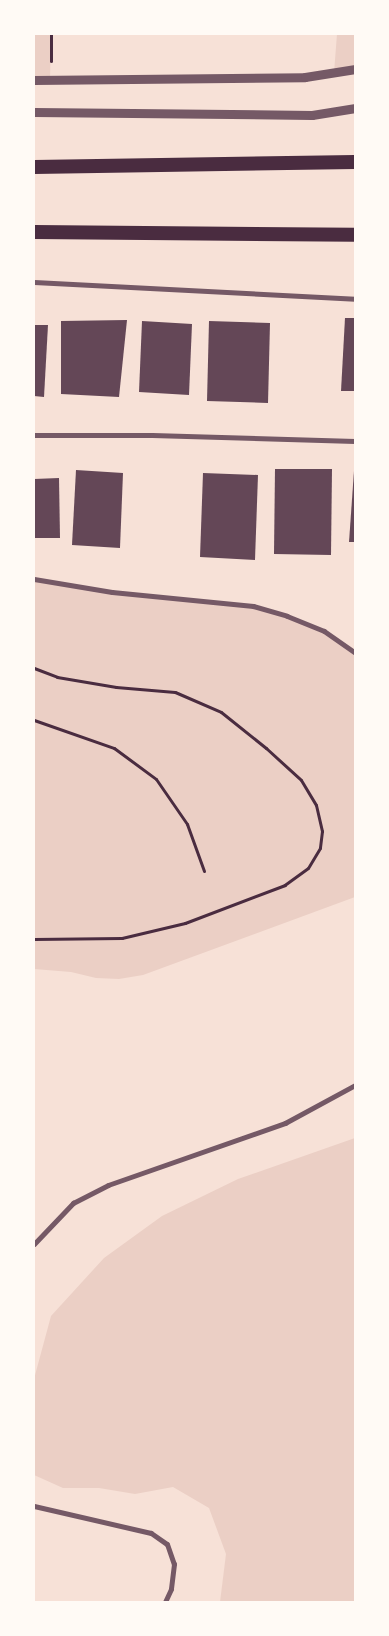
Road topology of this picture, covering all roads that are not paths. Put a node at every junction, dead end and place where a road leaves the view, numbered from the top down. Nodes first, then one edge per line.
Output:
1 (355, 70) edge
2 (34, 80) edge
3 (355, 108) edge
4 (34, 112) edge
5 (355, 162) edge
6 (34, 167) edge
7 (34, 232) edge
8 (355, 234) edge
9 (34, 282) edge
10 (355, 299) edge
11 (34, 434) edge
12 (355, 441) edge
13 (34, 579) edge
14 (355, 653) edge
15 (355, 1085) edge
16 (34, 1244) edge
17 (34, 1506) edge
18 (166, 1602) edge

1 - 2 street
3 - 4 street
5 - 6 highway
7 - 8 highway
9 - 10 street
11 - 12 street
13 - 14 street
15 - 16 street
17 - 18 street

